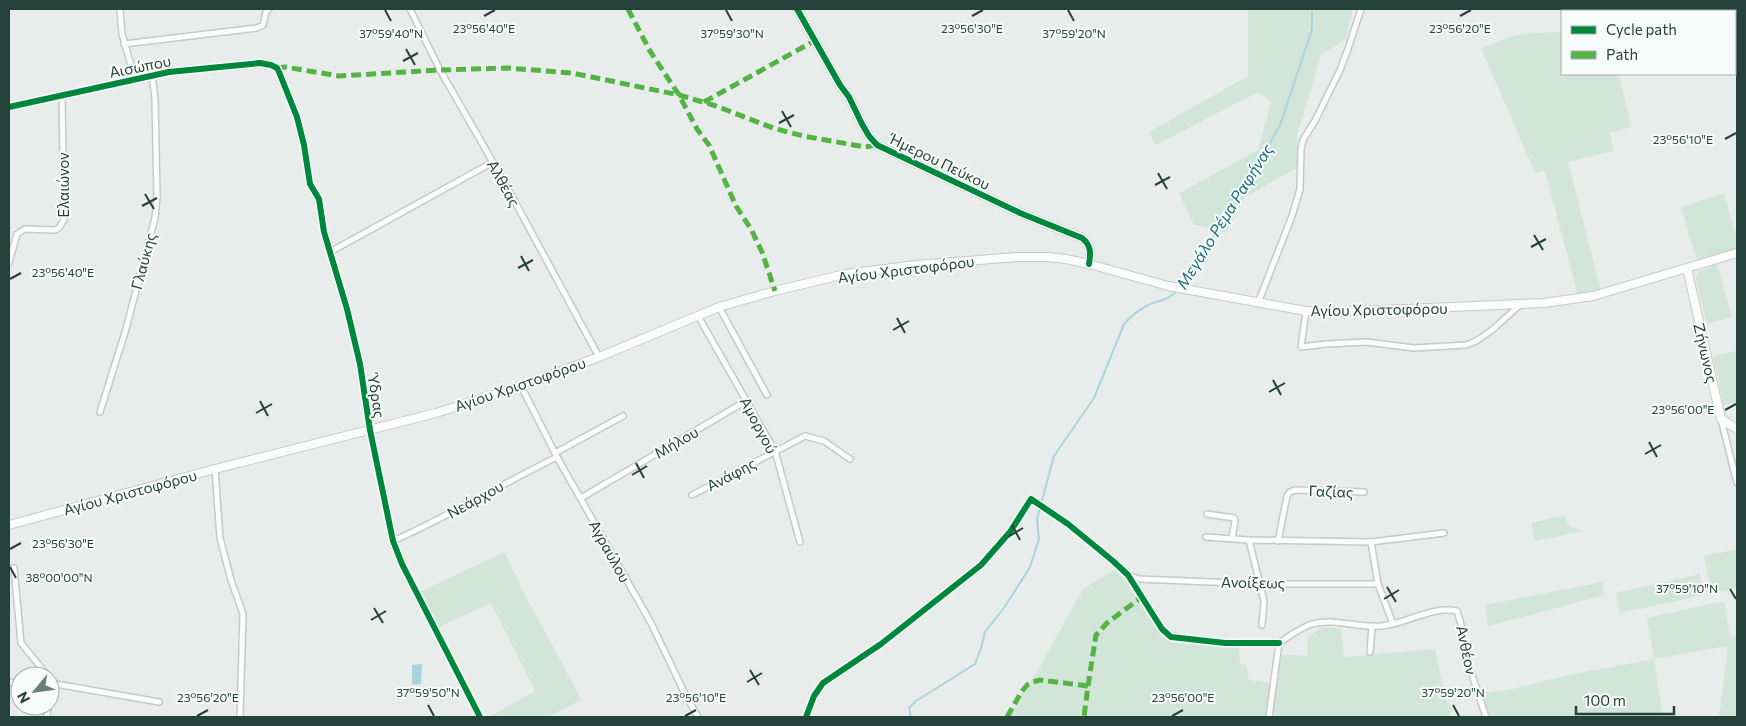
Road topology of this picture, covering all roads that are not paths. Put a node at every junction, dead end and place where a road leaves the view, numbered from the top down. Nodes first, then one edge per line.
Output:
1 (120, 9) edge
2 (269, 9) edge
3 (410, 9) edge
4 (797, 9) edge
5 (1361, 9) edge
6 (124, 44) junction
7 (277, 68) joint
8 (152, 75) junction
9 (135, 78) junction
10 (62, 95) junction
11 (9, 106) edge
12 (493, 162) junction
13 (330, 252) junction
14 (1737, 253) edge
15 (9, 263) edge
16 (1089, 264) junction
17 (1687, 268) junction
18 (1258, 303) junction
19 (1522, 304) junction
20 (719, 307) junction
21 (1306, 311) junction
22 (698, 316) junction
23 (599, 356) junction
24 (521, 386) junction
25 (767, 395) dead end
26 (746, 401) junction
27 (100, 412) dead end
28 (624, 416) dead end
29 (1720, 419) junction
30 (1737, 429) edge
31 (370, 430) junction
32 (775, 451) junction
33 (556, 455) junction
34 (850, 459) dead end
35 (215, 469) junction
36 (1737, 483) edge
37 (1364, 492) dead end
38 (692, 494) dead end
39 (580, 498) junction
40 (1207, 514) dead end
41 (9, 525) edge
42 (1444, 533) dead end
43 (1206, 537) dead end
44 (1232, 538) junction
45 (1249, 540) junction
46 (393, 541) junction
47 (1278, 541) junction
48 (800, 542) dead end
49 (1370, 542) junction
50 (14, 568) dead end
51 (1128, 575) junction
52 (1259, 584) junction
53 (1378, 584) junction
54 (1393, 624) junction
55 (1262, 625) dead end
56 (1372, 626) junction
57 (1279, 643) junction
58 (1370, 652) dead end
59 (40, 666) edge
60 (60, 685) edge
61 (159, 702) dead end
62 (240, 717) edge
63 (480, 717) edge
64 (698, 717) edge
65 (806, 717) edge
66 (1268, 717) edge
67 (1486, 717) edge

1 - 6 street
2 - 6 street
3 - 12 street, Αλθέας
4 - 16 main road, Ήμερου Πεύκου
5 - 18 street
6 - 9 street
7 - 8 street, Αισώπου
7 - 13 street, Ύδρας
8 - 9 street, Αισώπου
8 - 27 street, Γλαύκης
9 - 10 street, Αισώπου
10 - 11 street, Αισώπου
10 - 15 street, Ελαιώνον
12 - 13 street
12 - 23 street, Αλθέας
13 - 31 street, Ύδρας
14 - 17 main road, Αγίου Χριστοφόρου
16 - 18 main road, Αγίου Χριστοφόρου
16 - 20 main road, Αγίου Χριστοφόρου
17 - 19 main road, Αγίου Χριστοφόρου
17 - 29 main road, Ζήνωνος
18 - 21 main road, Αγίου Χριστοφόρου
19 - 21 main road, Αγίου Χριστοφόρου
19 - 21 street
20 - 22 main road, Αγίου Χριστοφόρου
20 - 25 street
22 - 23 main road, Αγίου Χριστοφόρου
22 - 26 street, Αμοργού
23 - 24 main road, Αγίου Χριστοφόρου
24 - 31 main road, Αγίου Χριστοφόρου
24 - 33 street, Αγραύλου
26 - 32 street, Αμοργού
26 - 39 street, Μήλου
28 - 33 street, Νεάρχου
29 - 30 main road
29 - 36 street
31 - 35 main road, Αγίου Χριστοφόρου
31 - 46 street, Ύδρας
32 - 34 street, Ανάφης
32 - 38 street, Ανάφης
32 - 48 street, Αμοργού
33 - 39 street, Αγραύλου
33 - 46 street, Νεάρχου
35 - 41 main road, Αγίου Χριστοφόρου
35 - 62 street
37 - 47 street, Γαζίας
39 - 64 street, Αγραύλου
40 - 44 street
42 - 49 street
43 - 44 street
44 - 45 street
45 - 47 street
45 - 52 street
46 - 63 street, Ύδρας
47 - 49 street
49 - 53 street
50 - 59 street
51 - 52 street, Ανοίξεως
51 - 57 street
51 - 65 street
52 - 53 street, Ανοίξεως
52 - 55 street
53 - 54 street
54 - 56 street
54 - 67 street, Ανθέον
56 - 57 street
56 - 58 street
57 - 66 street
60 - 61 street

